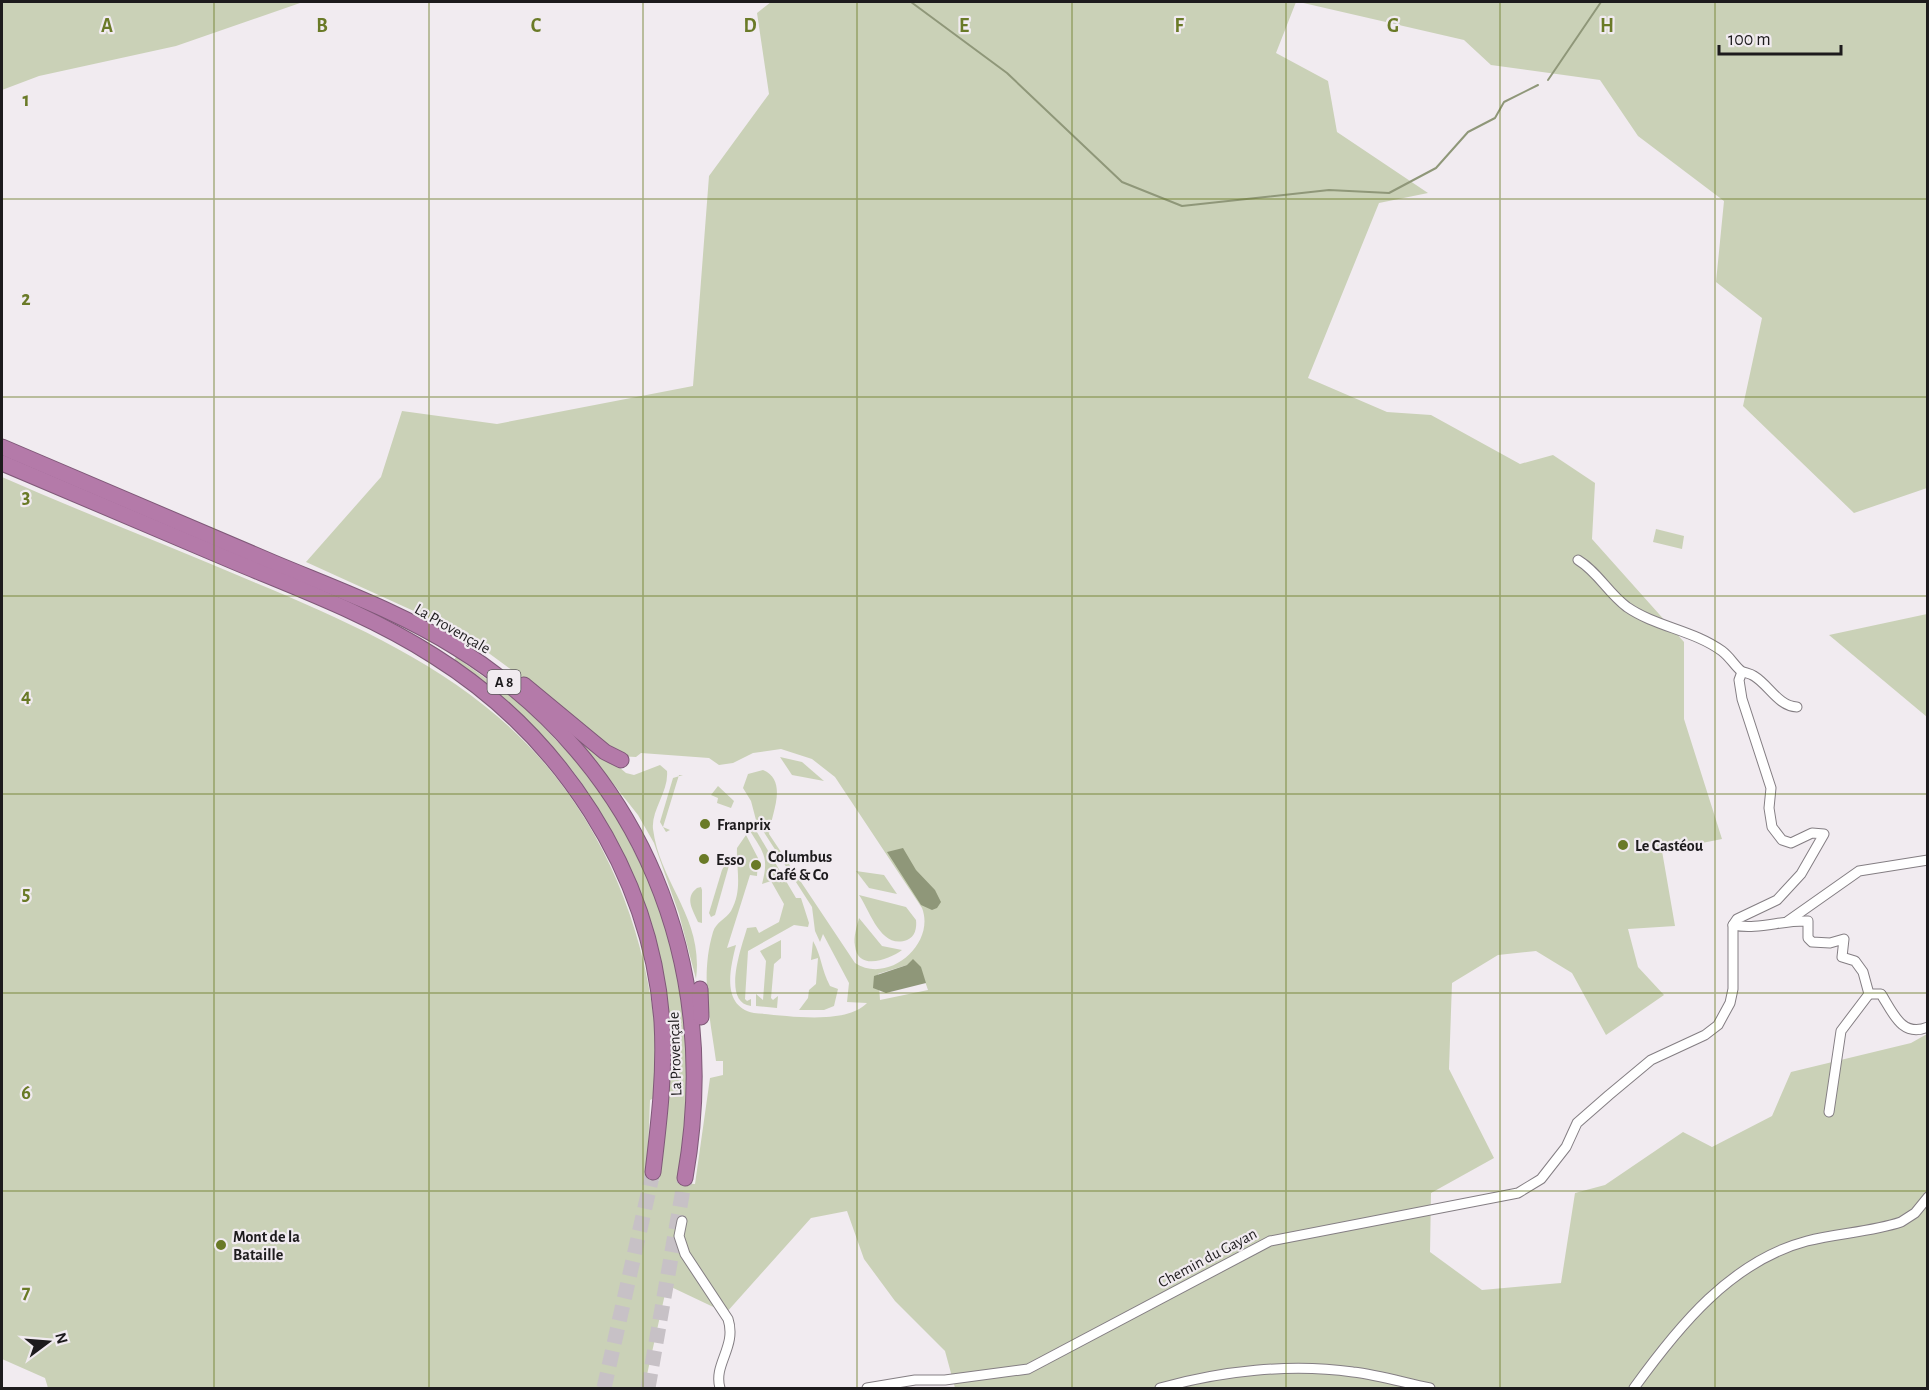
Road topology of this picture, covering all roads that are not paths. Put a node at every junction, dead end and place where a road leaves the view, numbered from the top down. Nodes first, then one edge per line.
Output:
1 (2, 447) edge
2 (2, 463) edge
3 (1578, 560) dead end
4 (428, 631) junction
5 (1742, 672) junction
6 (1797, 707) dead end
7 (621, 760) dead end
8 (1928, 860) edge
9 (1788, 921) junction
10 (1733, 925) junction
11 (700, 988) dead end
12 (1869, 994) junction
13 (1928, 1027) edge
14 (693, 1109) junction
15 (1829, 1112) dead end
16 (653, 1172) tunnel mouth
17 (685, 1178) tunnel mouth
18 (1928, 1197) edge
19 (682, 1221) dead end
20 (720, 1389) edge
21 (867, 1389) edge
22 (1160, 1389) edge
23 (1430, 1389) edge
24 (1634, 1389) edge

1 - 4 highway, La Provençale / A 8
2 - 16 highway, La Provençale / A 8
3 - 5 street
4 - 7 highway
4 - 14 highway, La Provençale / A 8
5 - 6 street
5 - 10 street
8 - 9 street
9 - 10 street
9 - 12 street
10 - 21 street, Chemin du Gayan
11 - 14 highway
12 - 13 street
12 - 15 street
14 - 17 highway, La Provençale / A 8
18 - 24 street
19 - 20 street
22 - 23 street

